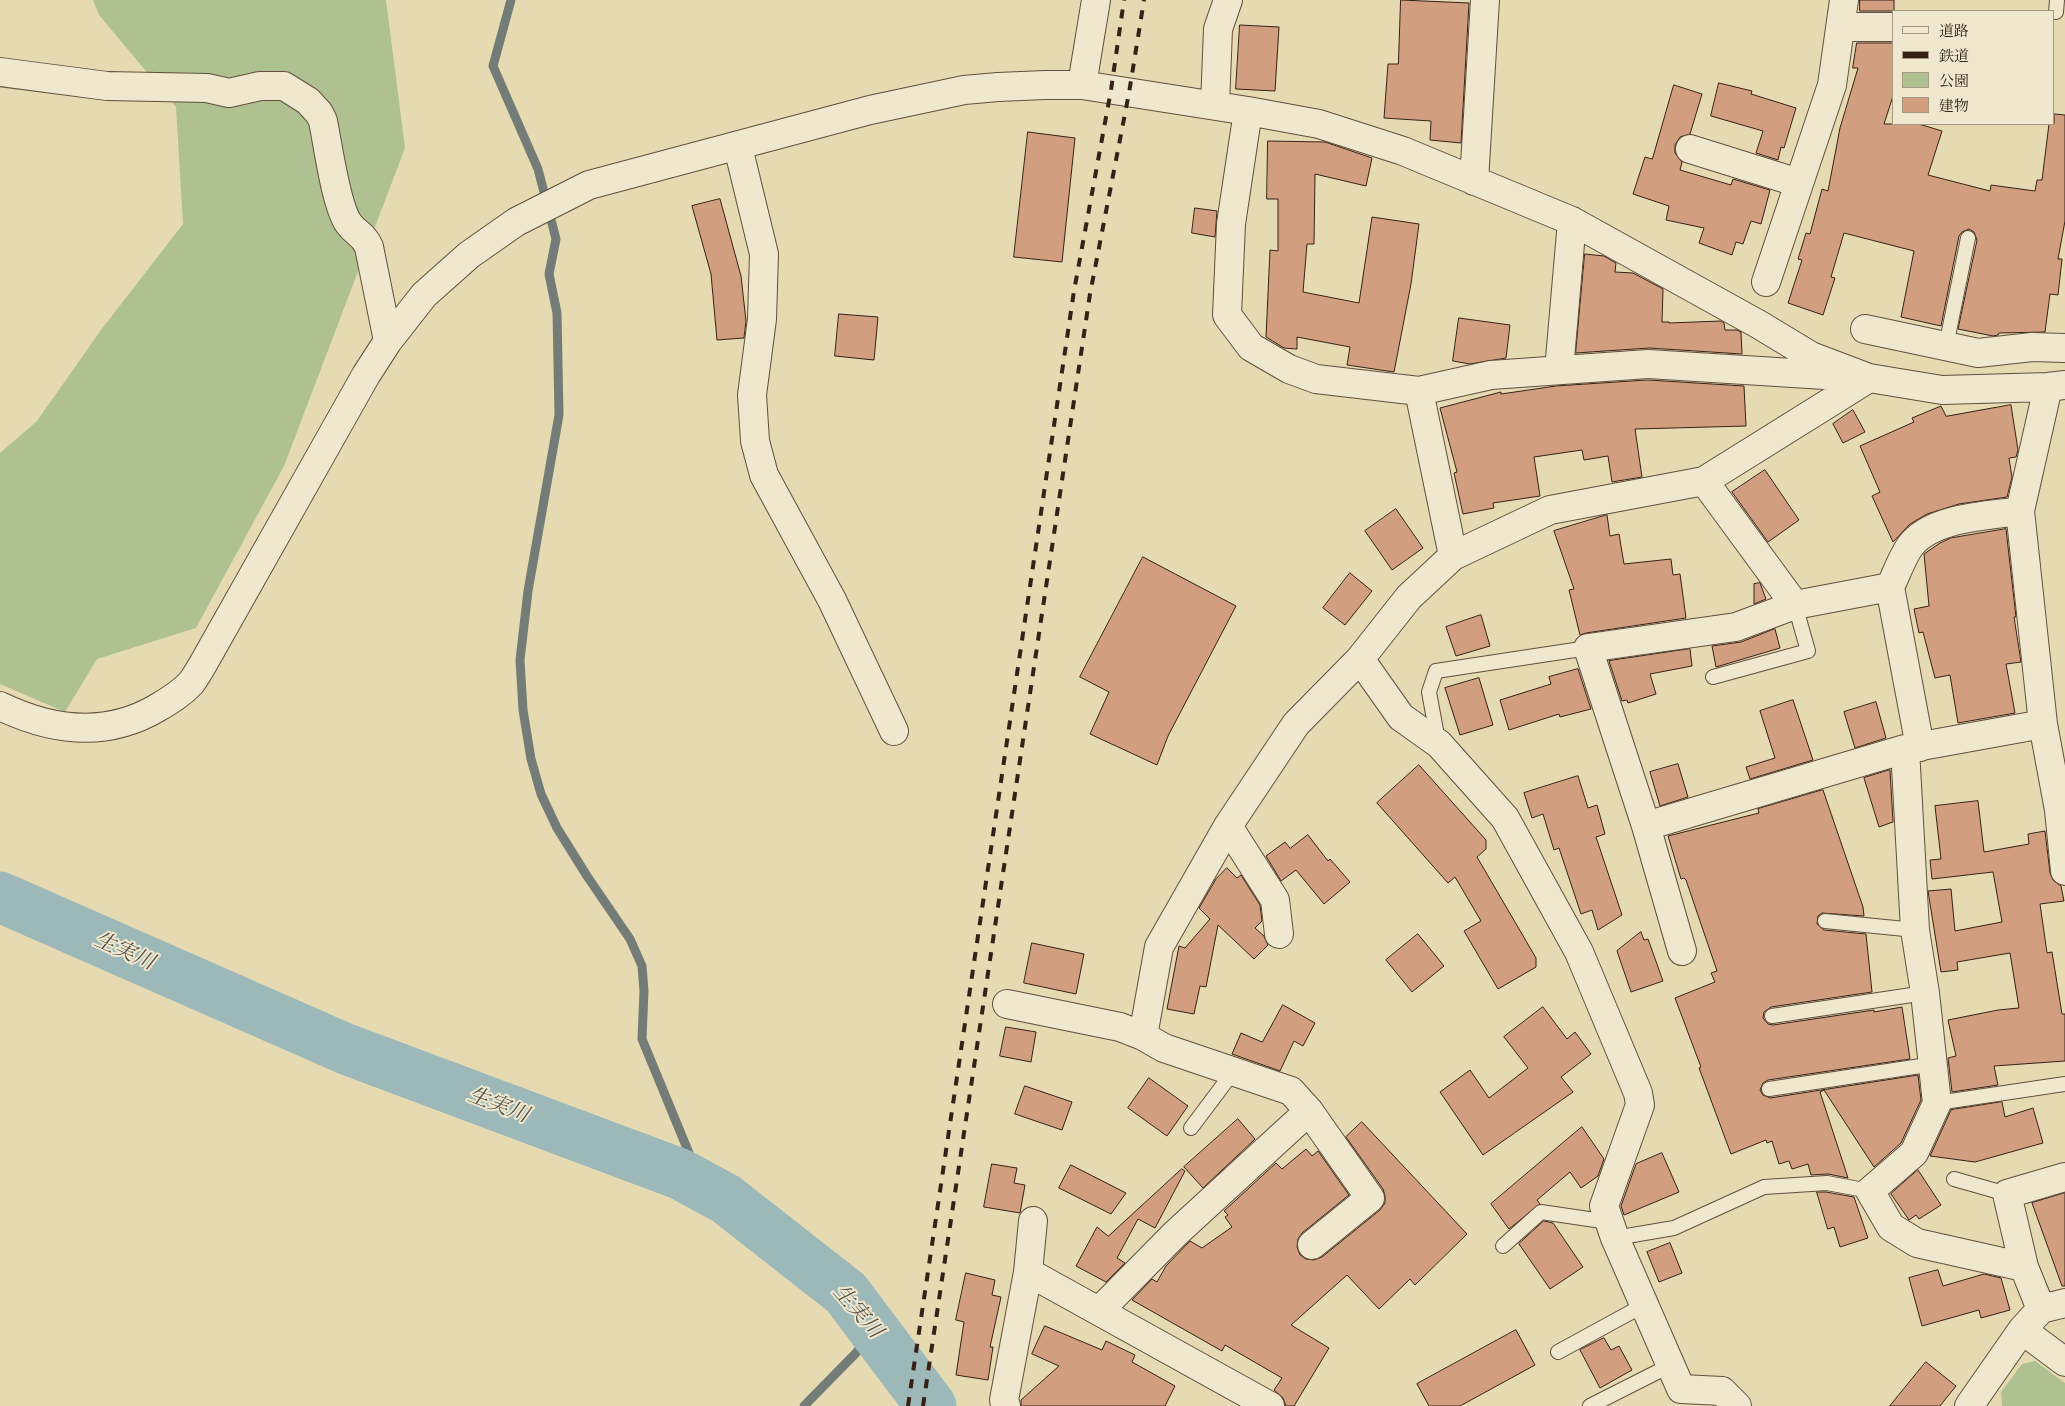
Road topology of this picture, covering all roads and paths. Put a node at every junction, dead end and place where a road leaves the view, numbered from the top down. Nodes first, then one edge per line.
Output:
1 (1096, 0) edge
2 (1228, 0) edge
3 (1485, 0) edge
4 (1844, 0) edge
5 (1840, 27) junction
6 (1892, 28) edge
7 (0, 72) edge
8 (1082, 85) junction
9 (1215, 105) junction
10 (1248, 111) junction
11 (738, 147) junction
12 (1690, 149) dead end
13 (1474, 181) junction
14 (1799, 183) junction
15 (1572, 221) junction
16 (1968, 238) dead end
17 (1766, 282) dead end
18 (1865, 329) dead end
19 (388, 341) junction
20 (1946, 346) junction
21 (2065, 348) edge
22 (1559, 370) junction
23 (1870, 378) junction
24 (2056, 386) edge
25 (1419, 391) junction
26 (1704, 481) junction
27 (2020, 511) junction
28 (1453, 556) junction
29 (1890, 587) junction
30 (1796, 605) junction
31 (1588, 648) junction
32 (1360, 659) junction
33 (1713, 677) dead end
34 (0, 706) edge
35 (2043, 724) junction
36 (894, 731) dead end
37 (1439, 744) junction
38 (1913, 748) junction
39 (2062, 810) edge
40 (1228, 826) junction
41 (1646, 826) junction
42 (2065, 871) edge
43 (1826, 921) dead end
44 (1915, 930) junction
45 (1279, 934) dead end
46 (1682, 951) dead end
47 (1925, 993) junction
48 (1007, 1004) dead end
49 (1772, 1016) dead end
50 (1143, 1036) junction
51 (1934, 1064) junction
52 (1233, 1072) junction
53 (2065, 1084) edge
54 (1769, 1089) dead end
55 (1937, 1104) junction
56 (1309, 1111) junction
57 (1191, 1128) dead end
58 (2065, 1177) edge
59 (1954, 1179) dead end
60 (1870, 1191) junction
61 (2007, 1194) junction
62 (1033, 1221) dead end
63 (1612, 1230) junction
64 (1312, 1245) dead end
65 (1503, 1246) dead end
66 (2024, 1266) junction
67 (1028, 1272) junction
68 (1644, 1305) junction
69 (2053, 1306) edge
70 (1100, 1310) junction
71 (2022, 1330) junction
72 (1558, 1352) dead end
73 (2065, 1362) edge
74 (1669, 1366) junction
75 (1977, 1402) edge
76 (1006, 1406) edge
77 (1270, 1406) edge
78 (1590, 1406) edge
79 (1737, 1406) edge

1 - 8 street
2 - 9 street
3 - 13 street
4 - 5 street
5 - 6 street
5 - 14 street
7 - 19 street
8 - 9 street
8 - 11 street
9 - 10 street
10 - 13 street
10 - 25 street
11 - 19 street
11 - 36 street
12 - 14 street
13 - 15 street
14 - 17 street
15 - 22 street
15 - 23 street
16 - 20 lane
18 - 20 street
19 - 34 street
20 - 21 street
22 - 23 street
22 - 25 street
23 - 24 street
23 - 26 street
24 - 27 street
25 - 28 street
26 - 28 street
26 - 30 street
27 - 29 street
27 - 35 street
28 - 32 street
29 - 30 street
29 - 38 street
30 - 31 street
30 - 33 lane
31 - 37 lane
31 - 41 street
32 - 37 street
32 - 40 street
35 - 38 street
35 - 39 street
37 - 63 street
38 - 41 street
38 - 44 street
39 - 42 street
40 - 45 street
40 - 50 street
41 - 46 street
43 - 44 lane
44 - 47 street
47 - 49 lane
47 - 51 street
48 - 50 street
50 - 52 street
51 - 54 lane
51 - 55 street
52 - 56 street
52 - 57 lane
53 - 55 lane
55 - 60 street
56 - 64 street
56 - 70 street
58 - 61 street
59 - 61 lane
60 - 63 lane
60 - 66 street
61 - 66 street
62 - 67 street
63 - 65 lane
63 - 68 street
66 - 69 street
67 - 70 street
67 - 76 street
68 - 72 lane
68 - 74 street
69 - 71 street
70 - 77 street
71 - 73 street
71 - 75 street
74 - 78 lane
74 - 79 street

